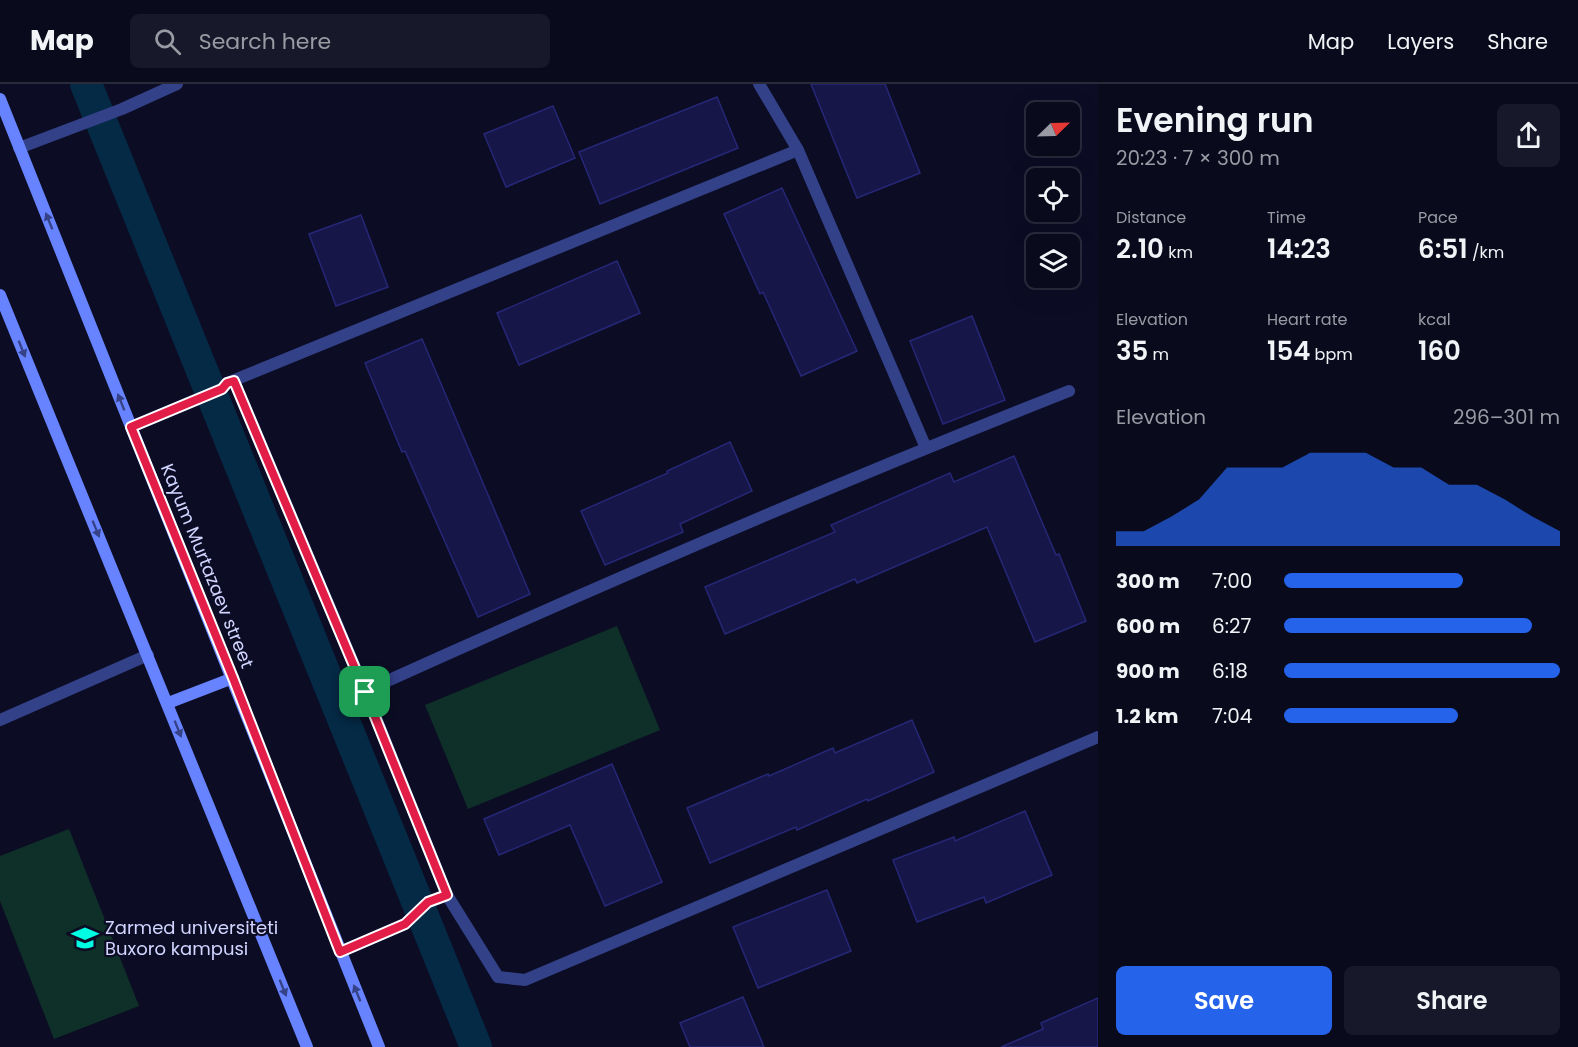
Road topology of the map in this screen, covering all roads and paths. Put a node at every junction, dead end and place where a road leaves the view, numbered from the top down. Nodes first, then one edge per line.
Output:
1 (177, 84) edge
2 (761, 85) edge
3 (0, 99) edge
4 (19, 148) junction
5 (798, 150) junction
6 (0, 295) edge
7 (234, 381) junction
8 (1069, 391) dead end
9 (131, 427) junction
10 (926, 448) junction
11 (148, 654) junction
12 (233, 678) junction
13 (365, 692) junction
14 (168, 703) junction
15 (0, 720) edge
16 (1098, 737) edge
17 (447, 895) junction
18 (340, 952) junction
19 (308, 1047) edge
20 (379, 1047) edge

1 - 4 street
2 - 5 street
3 - 4 street, Kayum Murtazaev street
9 -> 4 street, Kayum Murtazaev street
5 - 7 street
5 - 10 street
6 -> 11 street
7 - 9 street
7 - 13 street
8 - 10 street
9 - 12 street, Kayum Murtazaev street
10 - 13 street
11 - 14 street
11 - 15 street
12 - 14 street
12 - 18 street, Kayum Murtazaev street
13 - 17 street
14 -> 19 street
16 - 17 street
17 - 18 street
20 -> 18 street, Kayum Murtazaev street

